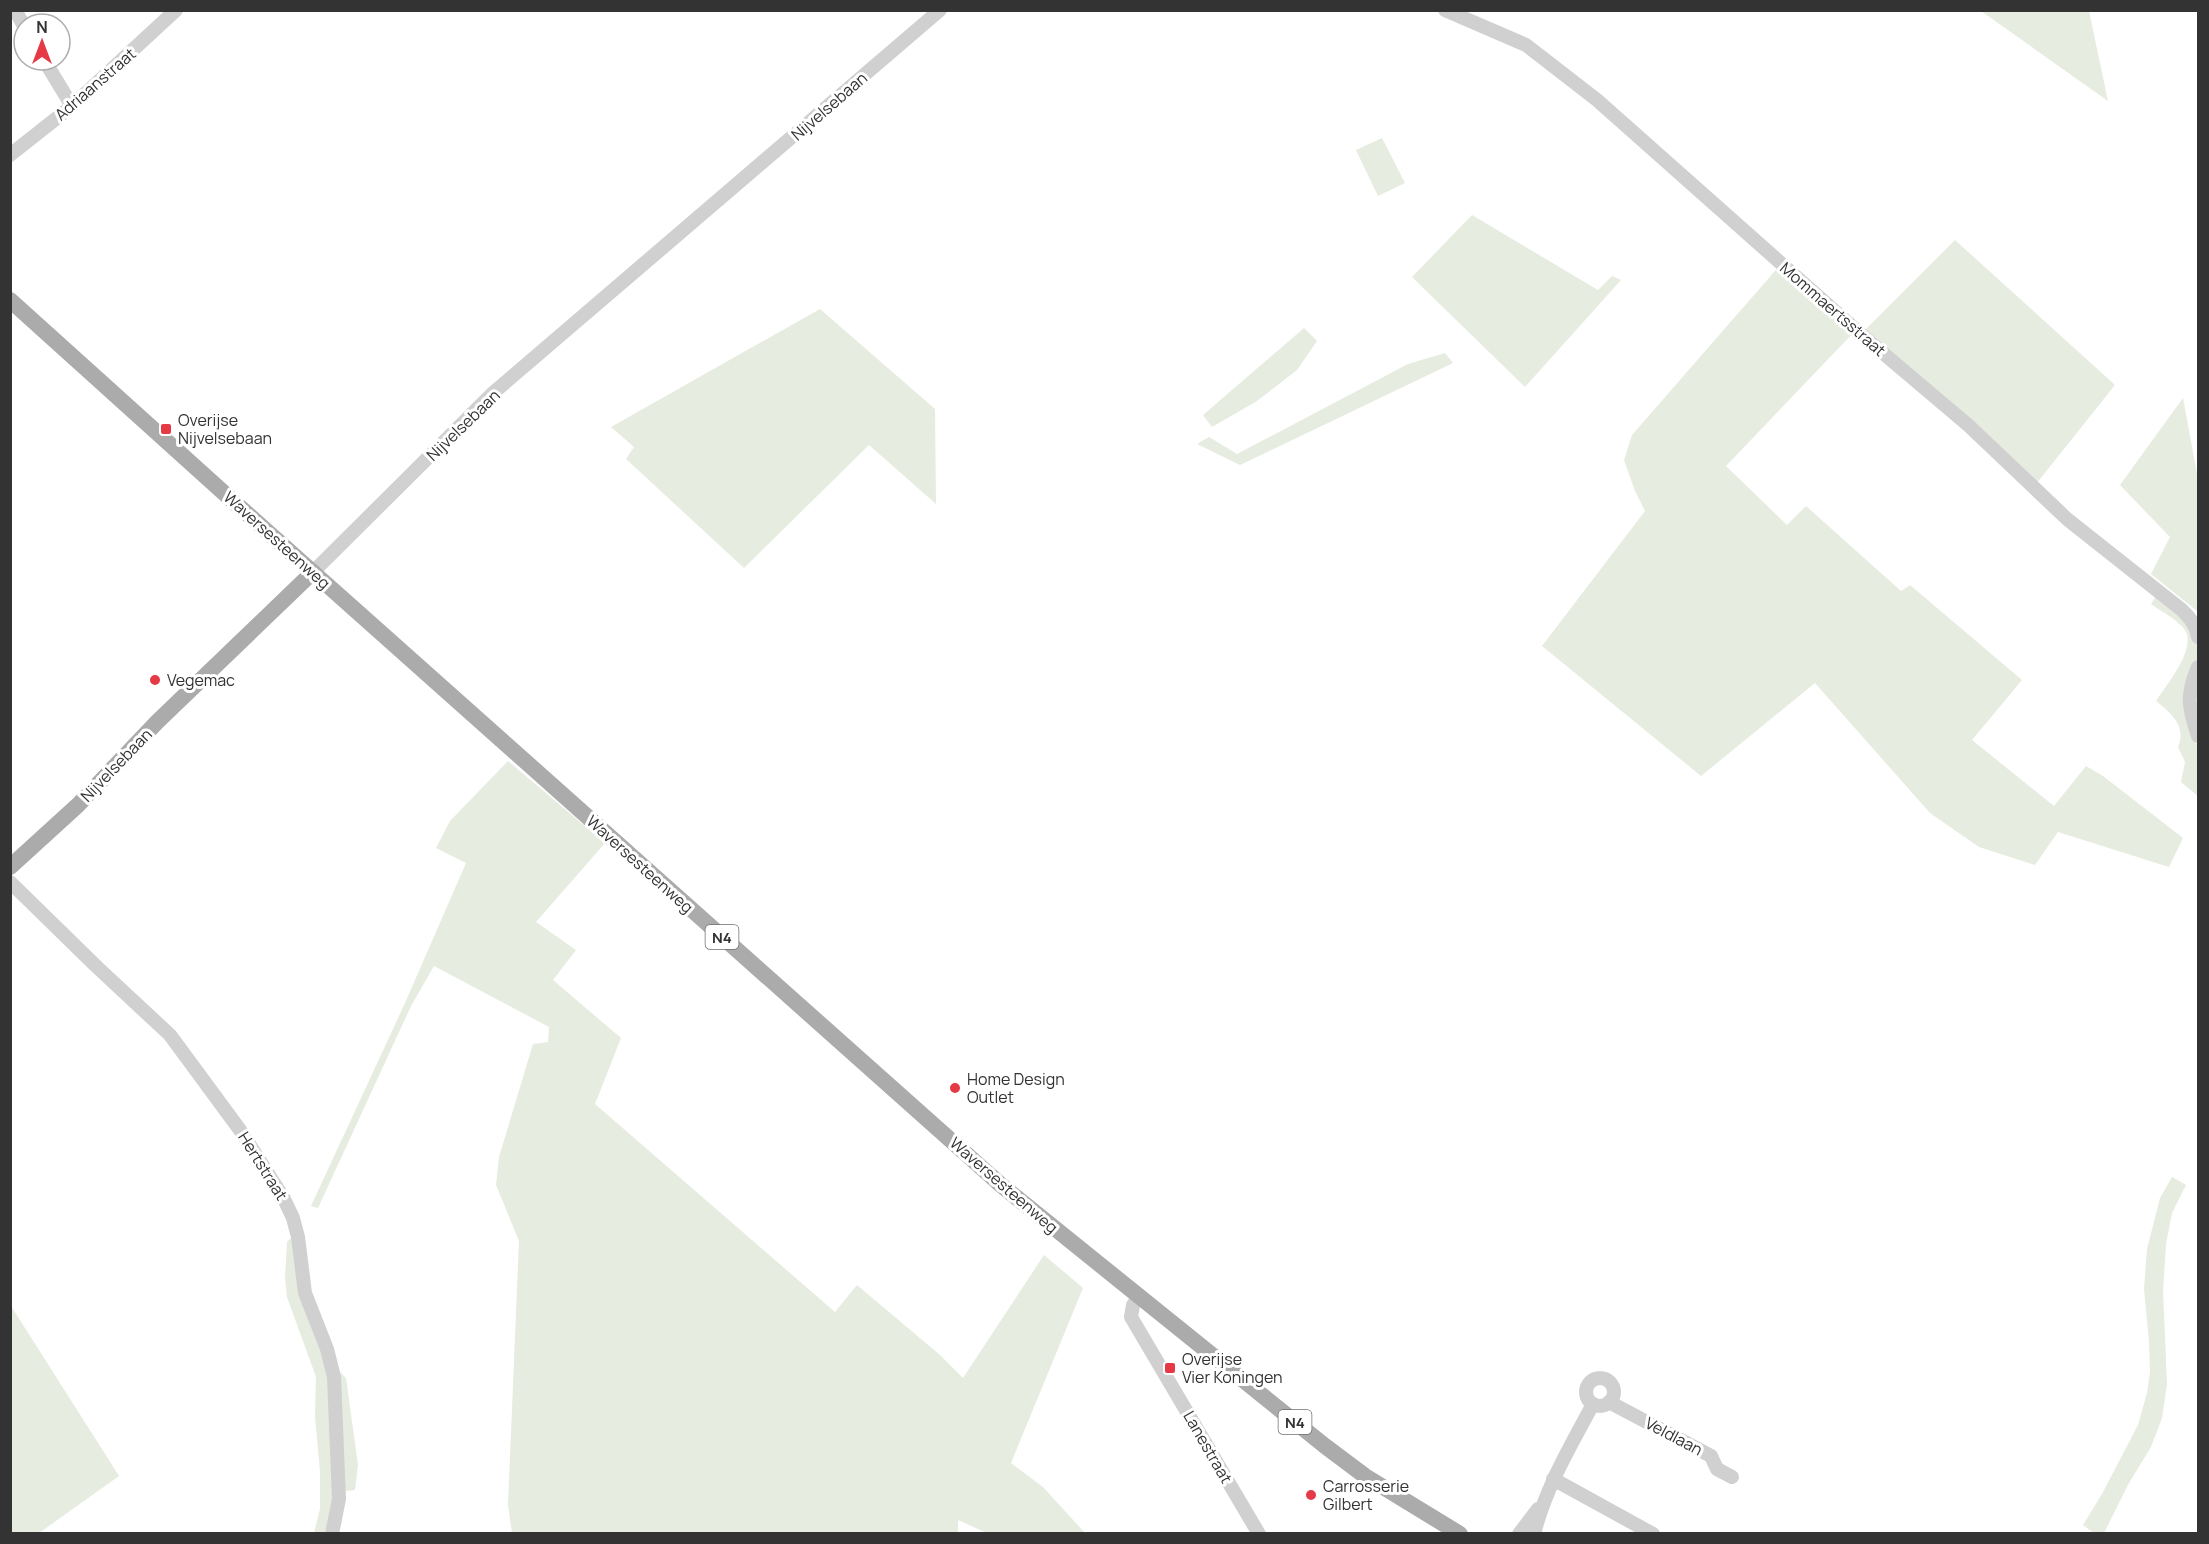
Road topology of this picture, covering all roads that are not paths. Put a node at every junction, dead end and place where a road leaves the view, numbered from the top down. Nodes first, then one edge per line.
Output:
1 (176, 10) edge
2 (940, 10) edge
3 (1445, 10) edge
4 (52, 72) edge
5 (72, 106) junction
6 (10, 155) edge
7 (10, 300) edge
8 (313, 572) junction
9 (2199, 637) edge
10 (2199, 667) edge
11 (2199, 736) edge
12 (10, 867) edge
13 (10, 882) edge
14 (1139, 1296) junction
15 (1610, 1402) junction
16 (1593, 1404) junction
17 (1732, 1477) dead end
18 (1553, 1479) junction
19 (1542, 1505) junction
20 (332, 1533) edge
21 (1259, 1533) edge
22 (1460, 1533) edge
23 (1519, 1533) edge
24 (1534, 1533) edge
25 (1653, 1533) edge

1 - 5 street, Adriaanstraat
2 - 8 street, Nijvelsebaan
3 - 9 street, Mommaertsstraat
4 - 5 street
5 - 6 street, Adriaanstraat
7 - 8 main road, Waversesteenweg / N4
8 - 12 main road, Nijvelsebaan
8 - 14 main road, Waversesteenweg / N4
10 - 11 street
13 - 20 street, Hertstraat
14 - 21 street, Lanestraat
14 - 22 main road, Waversesteenweg / N4
15 - 16 street
15 - 16 street
15 - 17 street, Veldlaan
16 - 18 street
18 - 19 street
18 - 25 street
19 - 23 street
19 - 24 street

